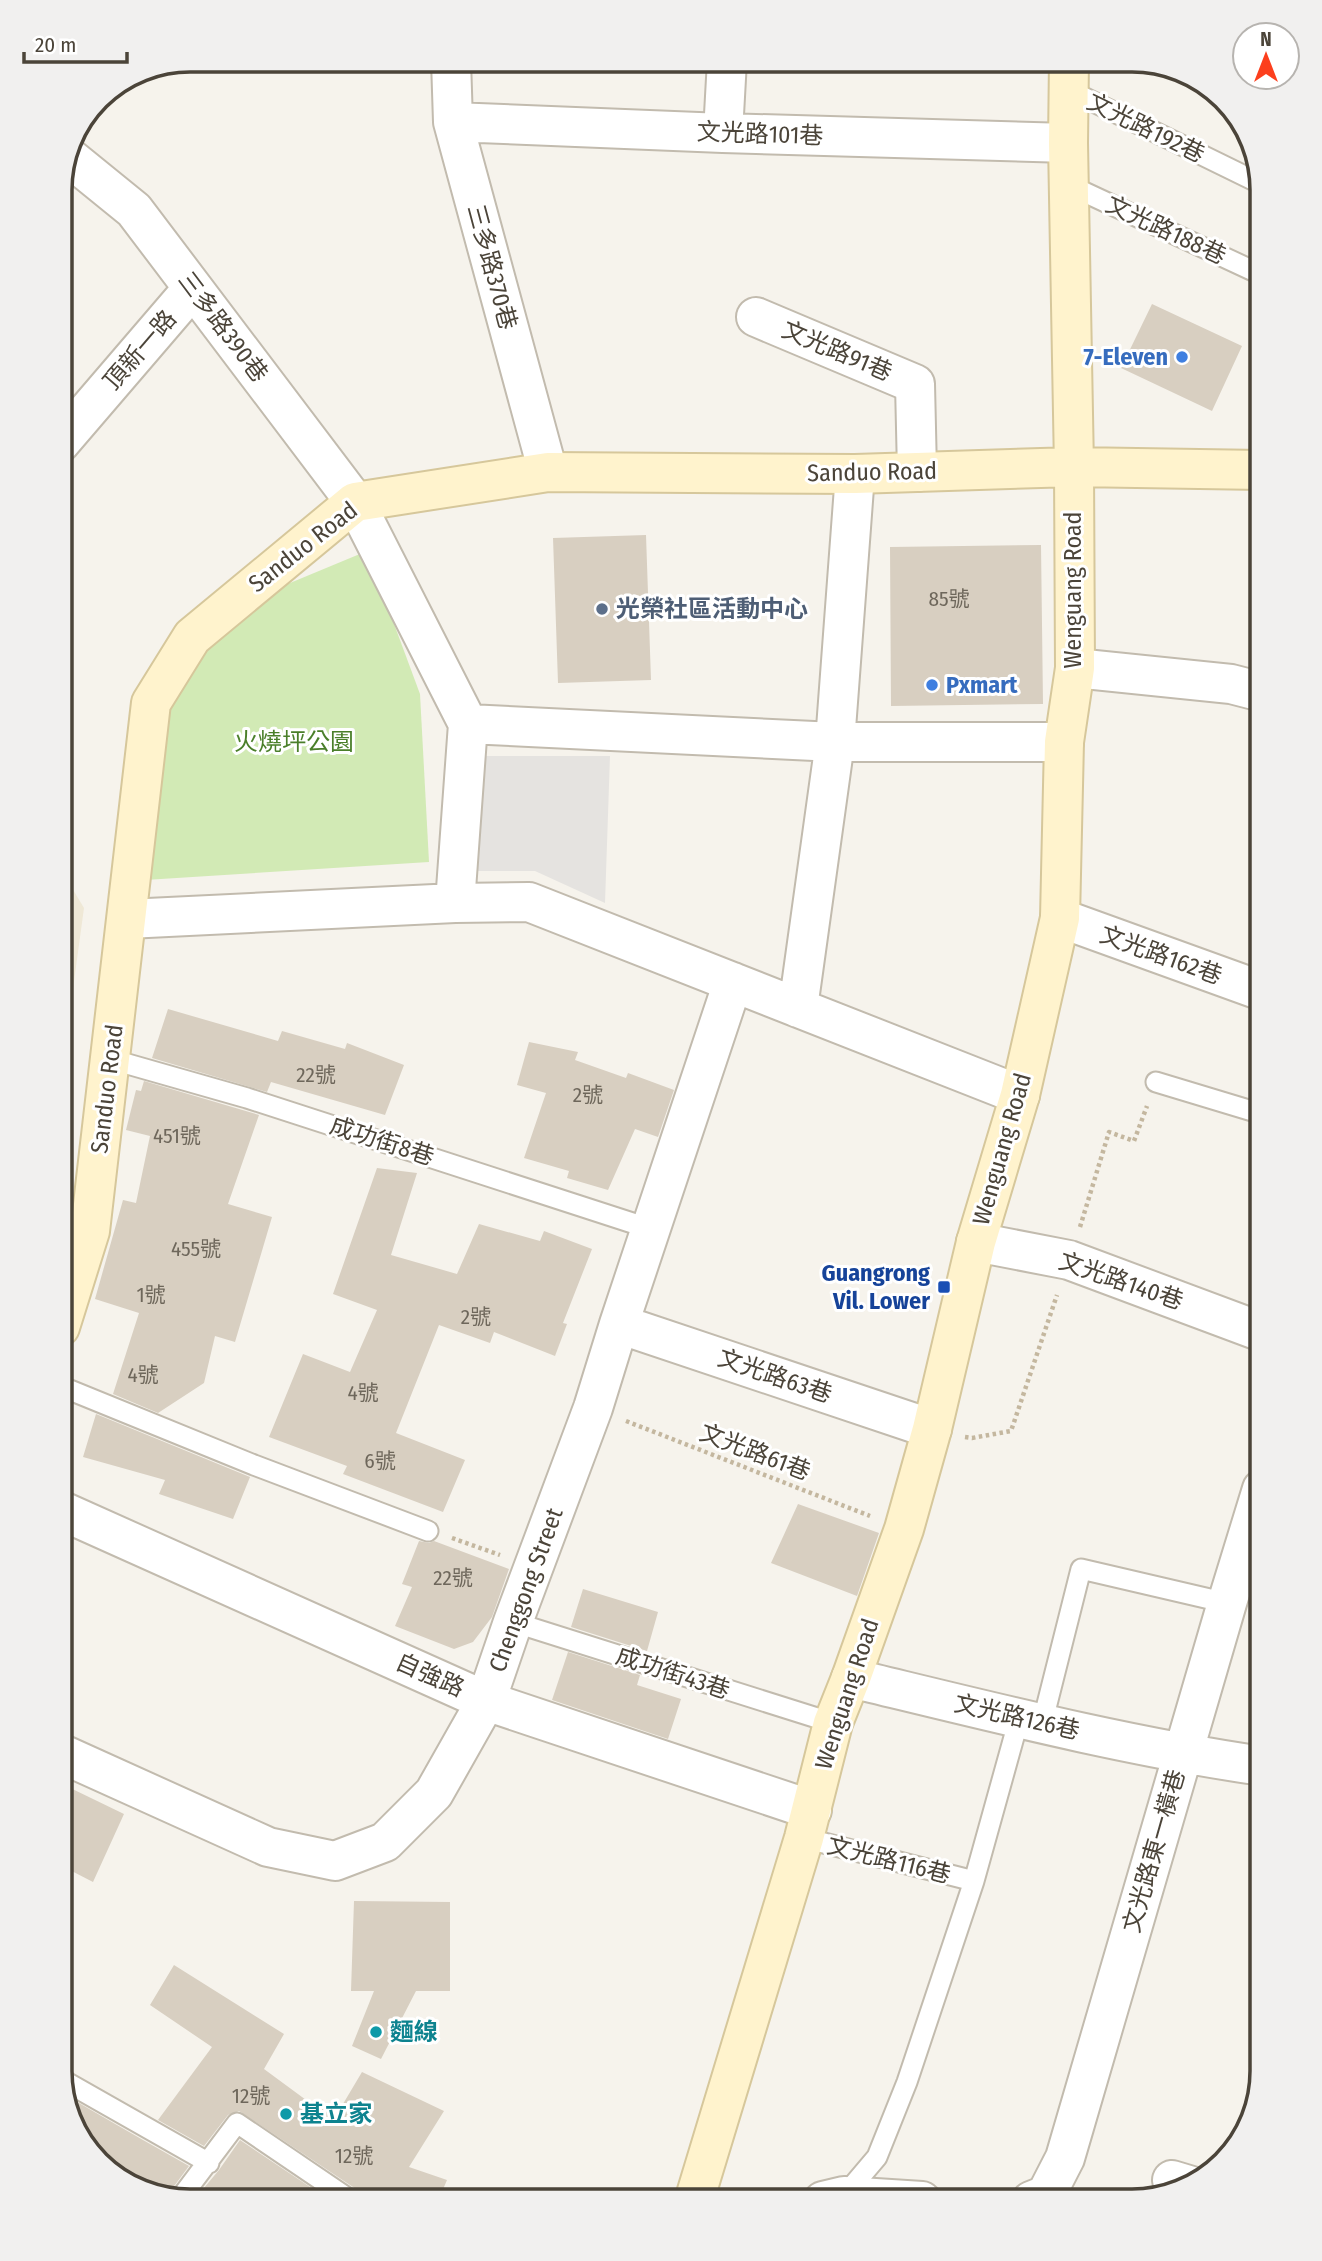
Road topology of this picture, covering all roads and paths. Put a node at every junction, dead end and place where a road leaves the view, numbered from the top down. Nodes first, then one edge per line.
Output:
1 (451, 72) edge
2 (726, 72) edge
3 (1069, 75) edge
4 (453, 122) junction
5 (723, 133) junction
6 (1068, 143) junction
7 (74, 172) edge
8 (1249, 177) edge
9 (1069, 185) junction
10 (1250, 269) edge
11 (193, 288) junction
12 (756, 317) dead end
13 (72, 429) edge
14 (1074, 467) junction
15 (1250, 470) edge
16 (548, 472) junction
17 (917, 472) junction
18 (855, 474) junction
19 (355, 502) junction
20 (1074, 668) junction
21 (1250, 689) edge
22 (468, 724) junction
23 (835, 742) junction
24 (1064, 742) junction
25 (455, 903) junction
26 (1060, 918) junction
27 (127, 919) junction
28 (733, 982) junction
29 (1250, 987) edge
30 (798, 1008) junction
31 (110, 1059) junction
32 (1156, 1082) dead end
33 (1020, 1095) junction
34 (1250, 1110) edge
35 (651, 1229) junction
36 (976, 1242) junction
37 (72, 1288) edge
38 (619, 1324) junction
39 (1250, 1327) edge
40 (72, 1391) edge
41 (593, 1408) junction
42 (932, 1429) junction
43 (72, 1515) edge
44 (1250, 1528) edge
45 (904, 1529) junction
46 (428, 1531) joint
47 (535, 1566) junction
48 (1227, 1603) junction
49 (513, 1622) junction
50 (851, 1678) junction
51 (486, 1701) junction
52 (1030, 1721) junction
53 (833, 1723) junction
54 (1182, 1754) junction
55 (72, 1759) edge
56 (1250, 1764) edge
57 (808, 1824) junction
58 (974, 1881) junction
59 (73, 2086) edge
60 (209, 2163) junction
61 (188, 2189) edge
62 (334, 2189) edge
63 (698, 2189) edge
64 (844, 2189) edge
65 (1049, 2189) edge

1 - 4 street, 三多路370巷
2 - 5 street
3 - 6 street, Wenguang Road
3 - 8 lane, 文光路192巷
4 - 5 street, 文光路101巷
4 - 16 street, 三多路370巷
5 - 6 street, 文光路101巷
6 - 9 street, Wenguang Road
7 - 11 street, 三多路390巷
9 - 10 lane, 文光路188巷
9 - 14 street, Wenguang Road
11 - 13 street, 頂新一路
11 - 19 street, 三多路390巷
12 - 17 street, 文光路91巷
14 - 15 street, Sanduo Road
14 - 17 street, Sanduo Road
14 - 20 street, Wenguang Road
16 - 18 street, Sanduo Road
16 - 19 street, Sanduo Road
17 - 18 street, Sanduo Road
18 - 23 street
19 - 22 street, 三多路390巷
19 - 27 street, Sanduo Road
20 - 21 street
20 - 24 street, Wenguang Road
22 - 23 street
22 - 25 street
23 - 24 street
23 - 30 street
24 - 26 street, Wenguang Road
25 - 27 street
25 - 28 street
26 - 29 street, 文光路162巷
26 - 33 street, Wenguang Road
27 - 31 street, Sanduo Road
28 - 30 street
28 - 35 street, Chenggong Street
30 - 33 street
31 - 35 lane, 成功街8巷
31 - 37 street, Sanduo Road
32 - 34 lane
33 - 36 street, Wenguang Road
35 - 38 street, Chenggong Street
36 - 39 street, 文光路140巷
36 - 42 street, Wenguang Road
38 - 41 street, Chenggong Street
38 - 42 street, 文光路63巷
40 - 46 lane
41 - 45 path, 文光路61巷
41 - 47 street, Chenggong Street
42 - 45 street, Wenguang Road
43 - 51 street, 自強路
44 - 48 street, 文光路東一橫巷
45 - 50 street, Wenguang Road
46 - 47 path
47 - 49 street, Chenggong Street
48 - 52 lane
48 - 54 street, 文光路東一橫巷
49 - 51 street, Chenggong Street
49 - 53 lane, 成功街43巷
50 - 52 street, 文光路126巷
50 - 53 street, Wenguang Road
51 - 55 street, Chenggong Street
51 - 57 street, 自強路
52 - 54 street, 文光路126巷
52 - 58 lane
53 - 57 street, Wenguang Road
54 - 56 street, 文光路126巷
54 - 65 street, 文光路東一橫巷
57 - 58 lane, 文光路116巷
57 - 63 street, Wenguang Road
58 - 64 lane
59 - 60 lane
60 - 61 lane
60 - 62 lane

